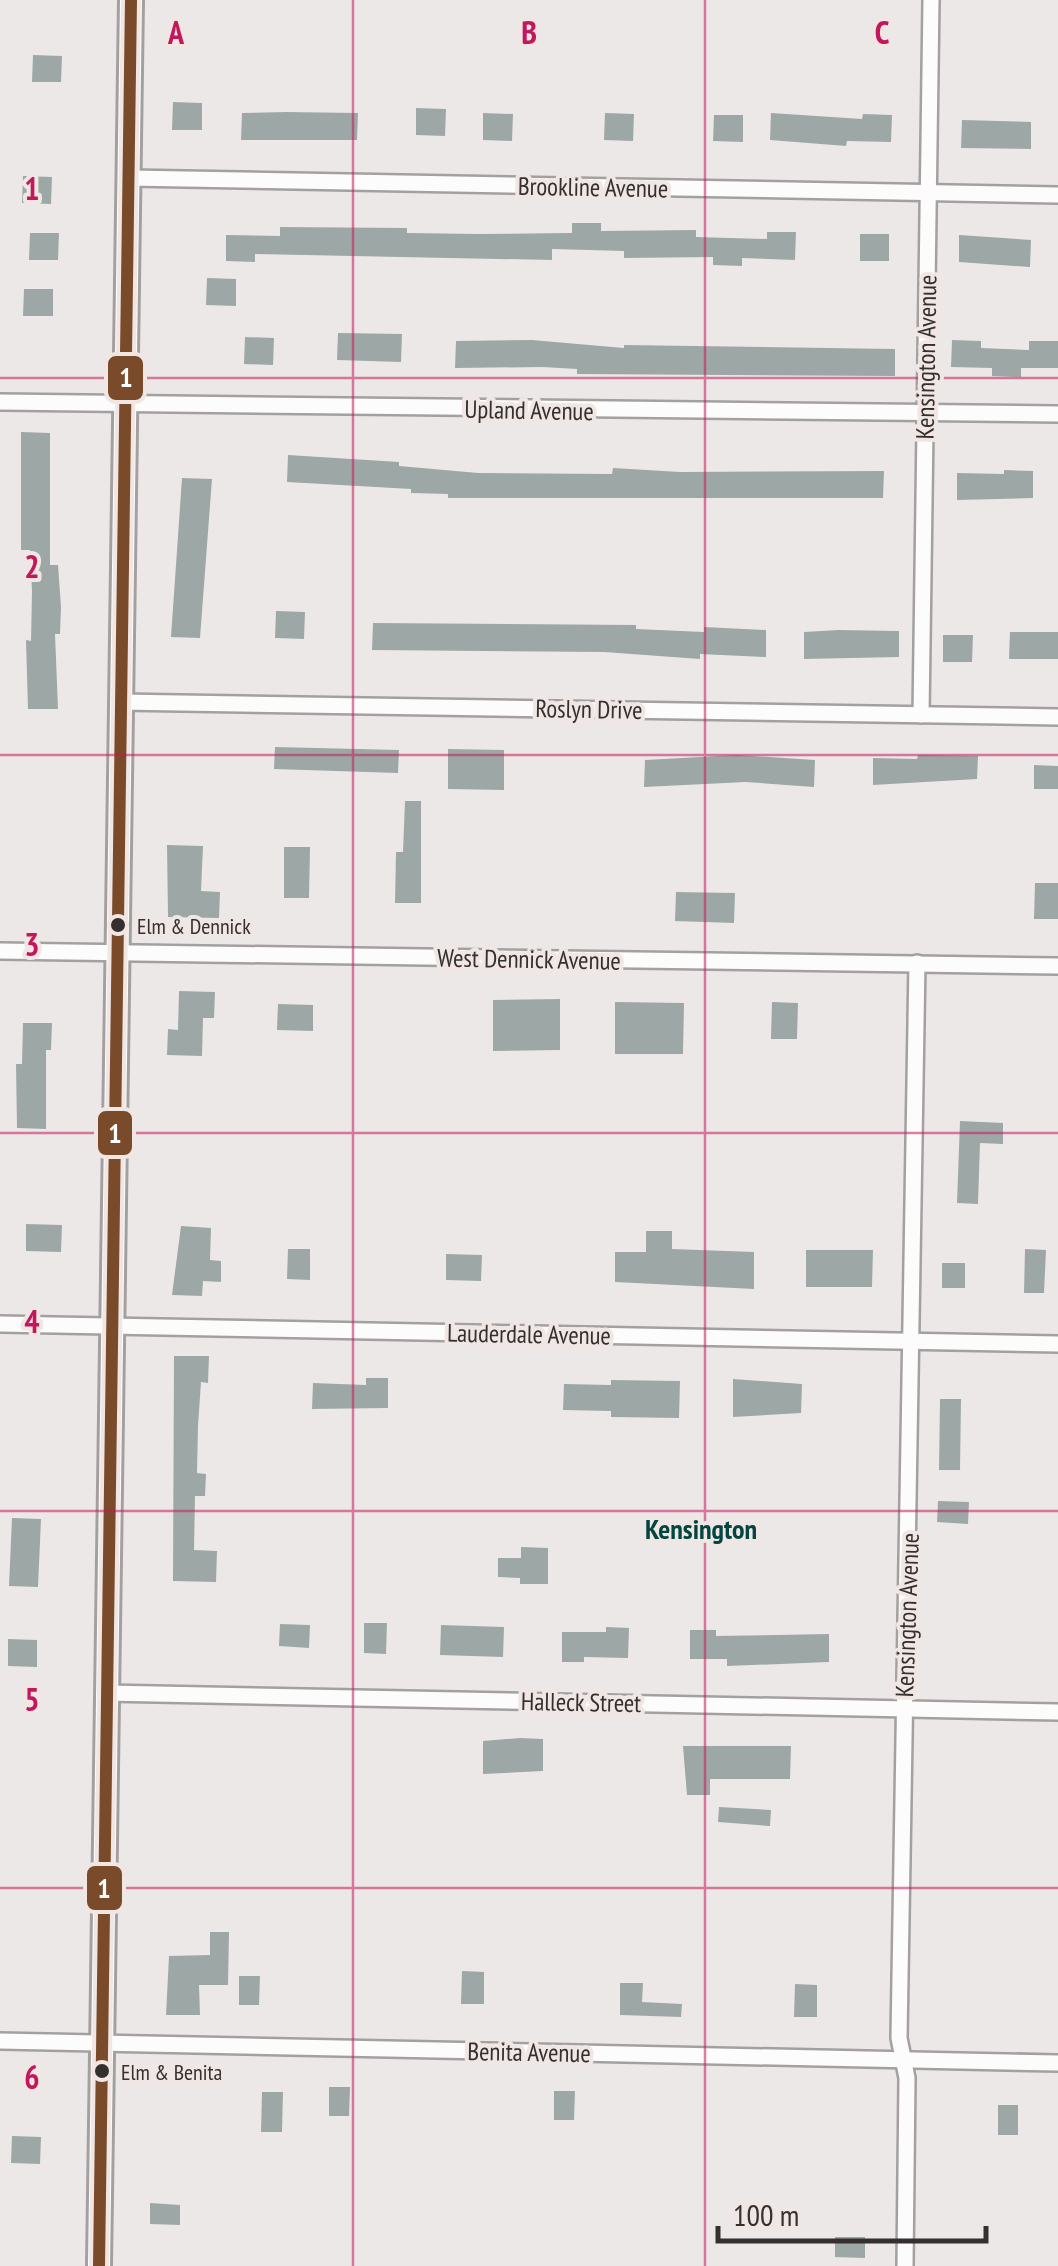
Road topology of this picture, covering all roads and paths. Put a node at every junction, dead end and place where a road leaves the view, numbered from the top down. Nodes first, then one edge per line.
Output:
1 (131, 0) edge
2 (931, 0) edge
3 (129, 178) junction
4 (929, 193) junction
5 (1058, 195) edge
6 (0, 402) edge
7 (125, 404) junction
8 (925, 413) junction
9 (1058, 414) edge
10 (120, 702) junction
11 (922, 715) junction
12 (1058, 717) edge
13 (0, 951) edge
14 (117, 953) junction
15 (916, 963) junction
16 (1058, 966) edge
17 (0, 1324) edge
18 (112, 1326) junction
19 (912, 1341) junction
20 (1058, 1344) edge
21 (105, 1693) junction
22 (904, 1709) junction
23 (1058, 1712) edge
24 (0, 2041) edge
25 (102, 2044) junction
26 (903, 2060) junction
27 (1058, 2063) edge
28 (99, 2266) edge
29 (906, 2266) edge

1 - 3 street
2 - 4 street, Kensington Avenue
3 - 4 street, Brookline Avenue
3 - 7 street
4 - 5 street, Brookline Avenue
4 - 8 street, Kensington Avenue
6 - 7 street, Upland Avenue
7 - 8 street, Upland Avenue
7 - 10 street
8 - 9 street, Upland Avenue
8 - 11 street, Kensington Avenue
10 - 11 street, Roslyn Drive
10 - 14 street
11 - 12 street, Roslyn Drive
13 - 14 street, West Dennick Avenue
14 - 15 street, West Dennick Avenue
14 - 18 street
15 - 16 street, West Dennick Avenue
15 - 19 street, Kensington Avenue
17 - 18 street, Lauderdale Avenue
18 - 19 street, Lauderdale Avenue
18 - 21 street
19 - 20 street, Lauderdale Avenue
19 - 22 street, Kensington Avenue
21 - 22 street, Halleck Street
21 - 25 street
22 - 23 street, Halleck Street
22 - 26 street, Kensington Avenue
24 - 25 street, Benita Avenue
25 - 26 street, Benita Avenue
25 - 28 street
26 - 27 street, Benita Avenue
26 - 29 street, Kensington Avenue

